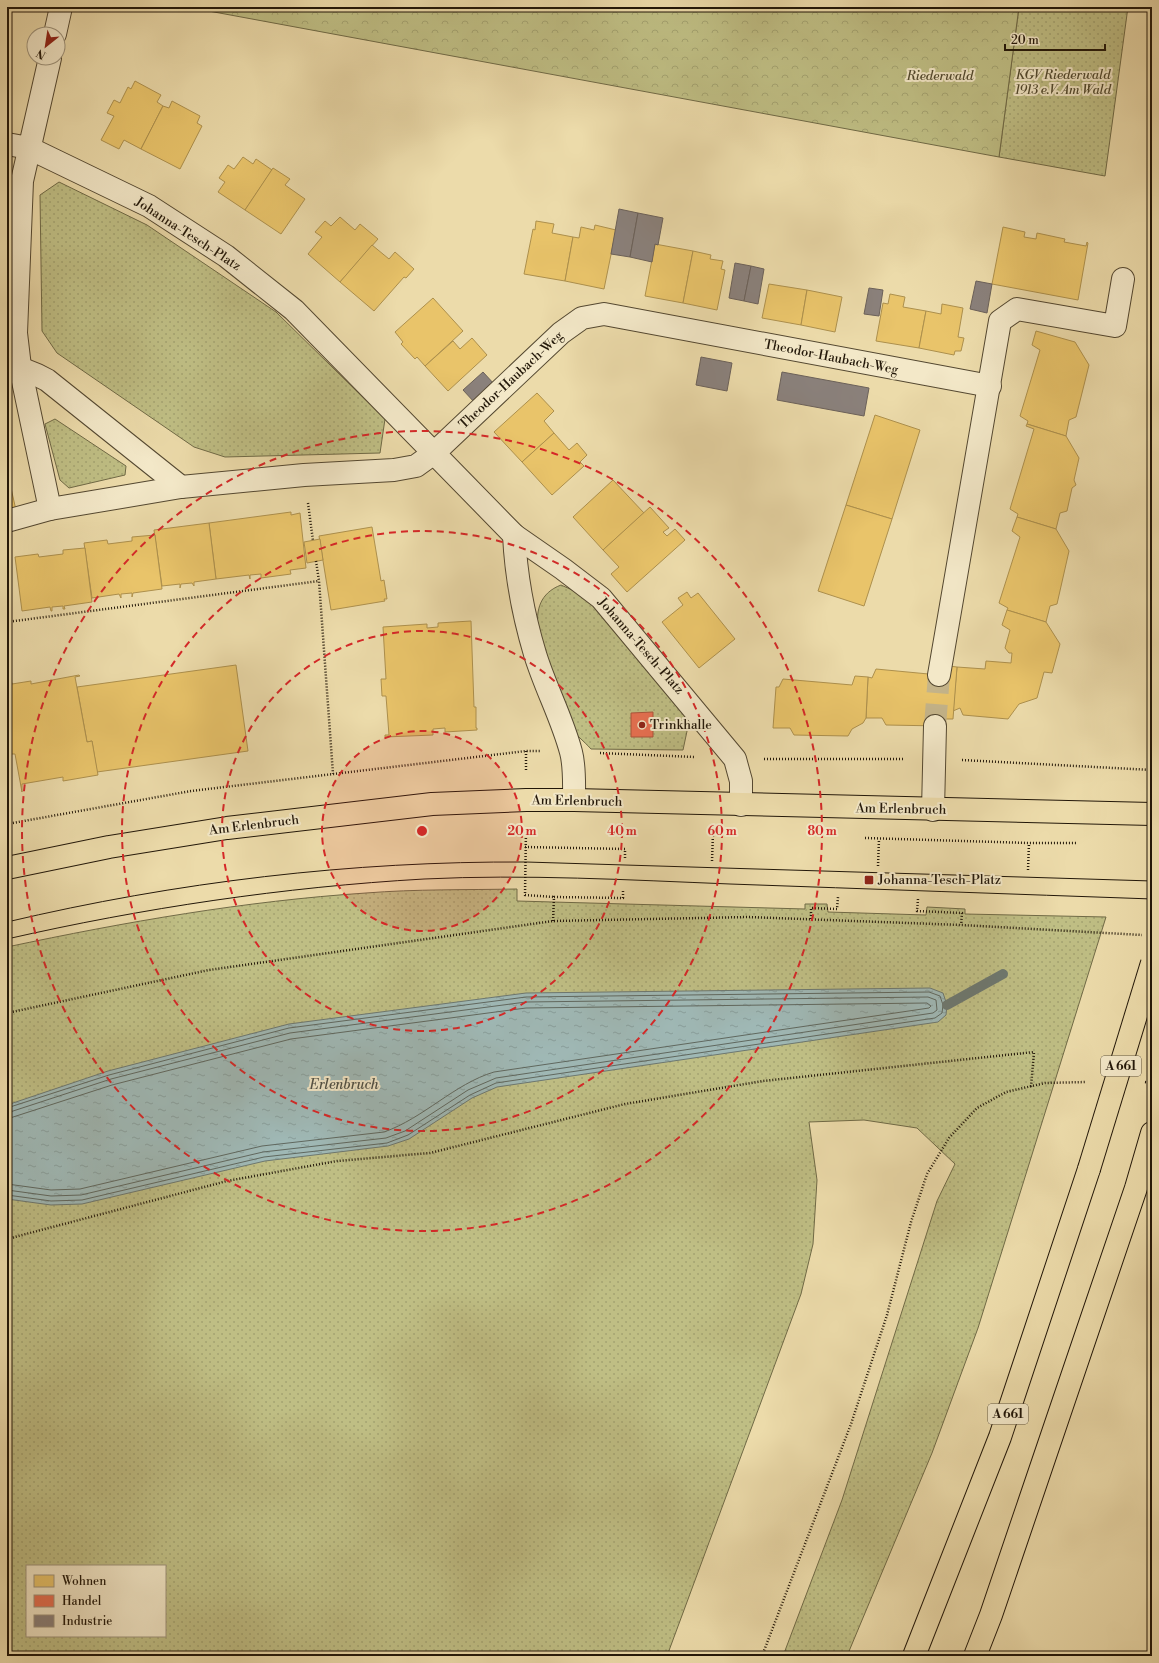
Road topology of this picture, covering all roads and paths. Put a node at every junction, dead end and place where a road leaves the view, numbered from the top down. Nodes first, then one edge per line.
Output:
1 (61, 7) edge
2 (57, 26) edge
3 (48, 66) edge
4 (7, 144) edge
5 (29, 148) junction
6 (1123, 278) dead end
7 (13, 367) edge
8 (990, 386) junction
9 (434, 453) junction
10 (304, 475) junction
11 (181, 487) junction
12 (50, 509) junction
13 (7, 521) edge
14 (514, 535) junction
15 (313, 541) dead end
16 (316, 561) dead end
17 (319, 581) junction
18 (7, 622) edge
19 (939, 675) tunnel mouth
20 (935, 726) tunnel mouth
21 (571, 752) junction
22 (735, 758) junction
23 (333, 774) junction
24 (526, 777) dead end
25 (574, 800) junction
26 (741, 805) junction
27 (933, 810) junction
28 (1152, 814) edge
29 (7, 824) edge
30 (526, 830) dead end
31 (713, 833) dead end
32 (879, 838) dead end
33 (1029, 844) dead end
34 (525, 847) junction
35 (625, 858) dead end
36 (712, 861) dead end
37 (878, 866) dead end
38 (7, 868) edge
39 (1028, 870) dead end
40 (623, 890) dead end
41 (554, 897) junction
42 (838, 897) dead end
43 (918, 899) dead end
44 (811, 919) junction
45 (553, 922) junction
46 (961, 925) junction
47 (1144, 935) dead end
48 (1152, 963) edge
49 (7, 1013) edge
50 (1138, 1081) dead end
51 (1092, 1082) dead end
52 (1152, 1083) edge
53 (1031, 1087) junction
54 (1152, 1133) edge
55 (7, 1239) edge
56 (762, 1656) edge
57 (914, 1656) edge
58 (975, 1656) edge

1 - 2 street
3 - 5 street
4 - 5 street, Johanna-Tesch-Platz
5 - 7 street
5 - 9 street, Johanna-Tesch-Platz
6 - 8 street
7 - 11 street
7 - 12 street
8 - 9 street, Theodor-Haubach-Weg
8 - 19 street
9 - 10 street
9 - 14 street, Johanna-Tesch-Platz
10 - 11 street
10 - 15 path
11 - 12 street
12 - 13 street
14 - 21 street
14 - 22 street, Johanna-Tesch-Platz
16 - 17 path
17 - 18 path
17 - 23 path
20 - 27 street
21 - 22 path
21 - 25 street
22 - 26 street, Johanna-Tesch-Platz
23 - 24 path
23 - 29 path
25 - 26 main road, Am Erlenbruch
25 - 38 main road, Am Erlenbruch
26 - 27 main road, Am Erlenbruch
27 - 28 main road, Am Erlenbruch
30 - 34 path
31 - 36 path
32 - 37 path
33 - 39 path
34 - 35 path
34 - 41 path
40 - 41 path
41 - 45 path
42 - 44 path
43 - 46 path
44 - 45 path
44 - 46 path
45 - 49 path
46 - 47 path
48 - 57 main road, A 661, bridge
50 - 52 path
51 - 53 path
53 - 55 path
53 - 56 path
54 - 58 main road

